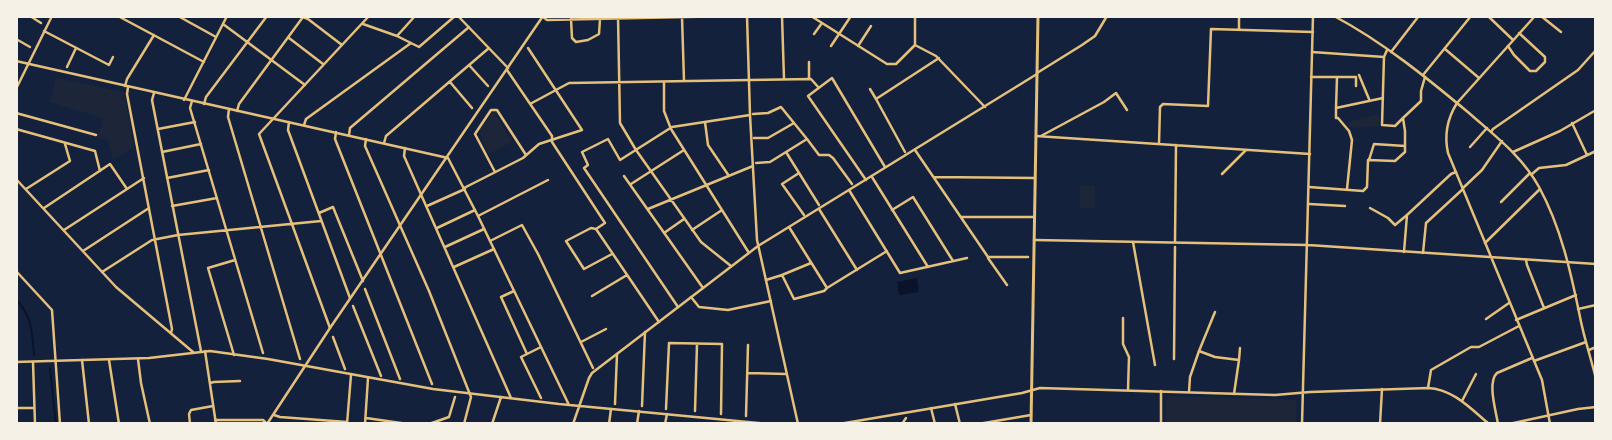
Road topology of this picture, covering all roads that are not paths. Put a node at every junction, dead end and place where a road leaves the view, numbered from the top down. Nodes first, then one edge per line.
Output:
1 (30, 16) edge
2 (52, 16) edge
3 (118, 16) edge
4 (178, 16) edge
5 (227, 16) edge
6 (267, 16) edge
7 (369, 16) edge
8 (415, 16) edge
9 (456, 16) edge
10 (543, 16) edge
11 (733, 16) edge
12 (747, 16) edge
13 (782, 16) edge
14 (811, 16) edge
15 (851, 16) edge
16 (915, 16) edge
17 (1038, 16) edge
18 (1107, 16) edge
19 (1239, 16) edge
20 (1313, 16) edge
21 (1334, 16) edge
22 (1471, 16) edge
23 (1488, 16) edge
24 (1535, 16) edge
25 (1541, 16) edge
26 (302, 17) edge
27 (618, 17) edge
28 (682, 17) edge
29 (1418, 17) edge
30 (126, 18) edge
31 (572, 19) junction
32 (600, 19) junction
33 (41, 23) dead end
34 (822, 23) junction
35 (223, 24) junction
36 (362, 24) junction
37 (871, 26) dead end
38 (469, 27) junction
39 (1239, 30) junction
40 (44, 31) junction
41 (1313, 32) junction
42 (1561, 32) dead end
43 (1519, 33) junction
44 (814, 34) dead end
45 (839, 34) junction
46 (154, 35) junction
47 (397, 36) junction
48 (216, 37) junction
49 (288, 38) junction
50 (16, 39) edge
51 (1513, 40) junction
52 (248, 42) junction
53 (411, 43) junction
54 (342, 45) junction
55 (915, 45) junction
56 (831, 46) dead end
57 (858, 46) junction
58 (1508, 46) junction
59 (30, 47) dead end
60 (76, 48) junction
61 (489, 48) junction
62 (528, 48) dead end
63 (1445, 49) junction
64 (1596, 50) edge
65 (1389, 51) junction
66 (1312, 52) junction
67 (1594, 55) edge
68 (1384, 56) junction
69 (113, 57) dead end
70 (939, 58) junction
71 (272, 60) junction
72 (16, 61) edge
73 (204, 62) junction
74 (809, 62) dead end
75 (28, 64) junction
76 (324, 64) junction
77 (469, 65) junction
78 (67, 67) dead end
79 (508, 69) junction
80 (1037, 73) junction
81 (1359, 75) dead end
82 (1424, 76) junction
83 (1311, 77) junction
84 (1337, 77) junction
85 (1479, 78) junction
86 (784, 79) junction
87 (810, 79) junction
88 (748, 80) junction
89 (684, 81) junction
90 (450, 82) junction
91 (620, 82) junction
92 (664, 82) junction
93 (305, 85) junction
94 (488, 86) dead end
95 (1356, 86) dead end
96 (127, 87) junction
97 (819, 88) junction
98 (16, 89) edge
99 (870, 89) dead end
100 (557, 90) junction
101 (154, 93) junction
102 (1383, 98) junction
103 (876, 99) junction
104 (1370, 99) junction
105 (184, 100) junction
106 (192, 101) junction
107 (1457, 103) junction
108 (204, 104) junction
109 (530, 104) junction
110 (985, 107) junction
111 (472, 108) dead end
112 (1336, 108) junction
113 (230, 110) junction
114 (1128, 110) dead end
115 (1596, 110) edge
116 (238, 111) junction
117 (16, 113) edge
118 (751, 115) junction
119 (1403, 118) junction
120 (272, 119) junction
121 (195, 122) junction
122 (289, 122) junction
123 (705, 122) junction
124 (794, 123) junction
125 (1572, 123) junction
126 (304, 125) junction
127 (1487, 128) junction
128 (16, 129) edge
129 (158, 129) junction
130 (671, 129) junction
131 (336, 132) junction
132 (1492, 132) junction
133 (96, 135) dead end
134 (349, 135) junction
135 (1038, 136) junction
136 (754, 138) dead end
137 (366, 139) junction
138 (552, 140) junction
139 (807, 140) junction
140 (1502, 141) junction
141 (65, 143) junction
142 (384, 143) junction
143 (201, 144) junction
144 (1159, 144) junction
145 (1176, 145) junction
146 (1405, 146) junction
147 (1470, 146) dead end
148 (405, 148) junction
149 (636, 150) junction
150 (685, 150) junction
151 (915, 150) junction
152 (1246, 150) junction
153 (1596, 151) edge
154 (162, 152) junction
155 (786, 152) junction
156 (905, 152) dead end
157 (1513, 152) junction
158 (1310, 154) junction
159 (526, 155) junction
160 (1587, 155) junction
161 (448, 158) junction
162 (1369, 160) junction
163 (756, 163) dead end
164 (753, 166) junction
165 (885, 168) junction
166 (209, 170) junction
167 (100, 171) junction
168 (651, 171) junction
169 (495, 172) junction
170 (1456, 172) junction
171 (799, 173) junction
172 (1222, 174) dead end
173 (1531, 174) junction
174 (624, 176) dead end
175 (729, 176) junction
176 (872, 177) junction
177 (934, 177) junction
178 (144, 178) junction
179 (167, 178) junction
180 (1035, 178) junction
181 (16, 179) edge
182 (548, 180) dead end
183 (866, 180) junction
184 (631, 184) junction
185 (852, 184) dead end
186 (707, 185) junction
187 (1309, 187) junction
188 (464, 188) junction
189 (26, 189) junction
190 (127, 189) junction
191 (1347, 189) junction
192 (1463, 189) junction
193 (1540, 189) junction
194 (849, 190) junction
195 (422, 196) junction
196 (217, 198) junction
197 (671, 200) junction
198 (1502, 202) dead end
199 (1309, 204) junction
200 (172, 206) junction
201 (426, 206) junction
202 (1344, 206) dead end
203 (819, 207) junction
204 (44, 208) junction
205 (149, 208) junction
206 (1370, 208) dead end
207 (648, 209) junction
208 (475, 210) junction
209 (722, 210) junction
210 (892, 210) junction
211 (319, 213) junction
212 (804, 214) dead end
213 (1407, 215) junction
214 (478, 216) junction
215 (961, 217) junction
216 (1034, 217) junction
217 (684, 219) junction
218 (321, 221) junction
219 (292, 224) junction
220 (261, 226) junction
221 (400, 227) junction
222 (789, 227) junction
223 (436, 228) junction
224 (484, 229) junction
225 (596, 229) junction
226 (64, 230) junction
227 (226, 230) junction
228 (692, 230) junction
229 (664, 233) junction
230 (178, 235) junction
231 (155, 239) junction
232 (1034, 240) junction
233 (490, 241) junction
234 (1133, 242) junction
235 (1174, 242) junction
236 (1485, 243) junction
237 (1308, 245) junction
238 (758, 246) junction
239 (445, 247) junction
240 (1175, 247) dead end
241 (494, 249) junction
242 (83, 251) junction
243 (887, 251) junction
244 (1404, 252) junction
245 (749, 253) junction
246 (1423, 253) junction
247 (612, 254) junction
248 (381, 255) junction
249 (988, 257) junction
250 (1028, 257) dead end
251 (1491, 257) junction
252 (967, 258) dead end
253 (235, 260) junction
254 (1526, 260) junction
255 (952, 261) junction
256 (811, 263) junction
257 (1568, 263) junction
258 (1596, 264) edge
259 (731, 266) junction
260 (928, 266) junction
261 (454, 268) junction
262 (857, 270) junction
263 (16, 271) edge
264 (102, 272) junction
265 (627, 275) junction
266 (782, 275) junction
267 (766, 280) junction
268 (363, 281) junction
269 (1007, 286) dead end
270 (703, 288) junction
271 (827, 288) junction
272 (365, 289) dead end
273 (514, 291) junction
274 (1576, 295) junction
275 (592, 296) dead end
276 (691, 297) junction
277 (350, 300) junction
278 (770, 301) junction
279 (1509, 303) junction
280 (1596, 305) edge
281 (353, 306) dead end
282 (678, 307) junction
283 (1544, 308) junction
284 (1578, 309) junction
285 (1215, 312) dead end
286 (1123, 318) dead end
287 (1486, 319) dead end
288 (1516, 320) junction
289 (659, 322) junction
290 (1519, 326) junction
291 (330, 328) junction
292 (606, 329) dead end
293 (645, 332) junction
294 (171, 333) junction
295 (332, 337) dead end
296 (580, 342) junction
297 (1586, 342) junction
298 (697, 344) junction
299 (748, 345) dead end
300 (541, 347) junction
301 (1596, 347) edge
302 (1240, 348) dead end
303 (1589, 350) junction
304 (201, 351) junction
305 (205, 351) junction
306 (1199, 351) junction
307 (193, 352) junction
308 (263, 354) dead end
309 (527, 354) junction
310 (617, 354) junction
311 (234, 355) junction
312 (138, 359) junction
313 (300, 359) dead end
314 (1174, 359) dead end
315 (82, 360) junction
316 (110, 360) junction
317 (1239, 360) junction
318 (1533, 360) junction
319 (16, 362) edge
320 (33, 362) junction
321 (54, 362) junction
322 (1154, 365) dead end
323 (305, 366) junction
324 (593, 368) dead end
325 (345, 369) dead end
326 (747, 373) junction
327 (786, 374) junction
328 (1476, 374) dead end
329 (351, 375) junction
330 (381, 376) dead end
331 (368, 378) junction
332 (400, 379) dead end
333 (1596, 379) edge
334 (240, 381) dead end
335 (210, 383) junction
336 (432, 384) dead end
337 (1428, 388) junction
338 (1382, 389) junction
339 (1031, 390) junction
340 (1128, 390) junction
341 (1161, 391) junction
342 (1189, 392) junction
343 (470, 393) junction
344 (1304, 393) junction
345 (1234, 394) junction
346 (456, 397) dead end
347 (501, 397) junction
348 (510, 398) junction
349 (541, 398) dead end
350 (1462, 401) junction
351 (615, 404) dead end
352 (956, 404) junction
353 (569, 405) junction
354 (213, 406) junction
355 (579, 406) junction
356 (642, 406) dead end
357 (1596, 407) edge
358 (16, 408) edge
359 (34, 408) junction
360 (666, 408) dead end
361 (931, 408) junction
362 (611, 409) junction
363 (639, 411) junction
364 (695, 412) dead end
365 (667, 414) junction
366 (721, 414) dead end
367 (1031, 414) junction
368 (274, 415) junction
369 (1548, 415) junction
370 (746, 416) dead end
371 (290, 418) junction
372 (366, 418) junction
373 (906, 418) dead end
374 (1483, 418) junction
375 (719, 419) junction
376 (216, 420) junction
377 (320, 422) edge
378 (736, 422) edge
379 (854, 422) edge
380 (347, 423) edge
381 (762, 423) edge
382 (35, 424) edge
383 (60, 424) edge
384 (89, 424) edge
385 (119, 424) edge
386 (150, 424) edge
387 (190, 424) edge
388 (216, 424) edge
389 (267, 424) edge
390 (290, 424) edge
391 (365, 424) edge
392 (406, 424) edge
393 (429, 424) edge
394 (464, 424) edge
395 (492, 424) edge
396 (573, 424) edge
397 (609, 424) edge
398 (637, 424) edge
399 (664, 424) edge
400 (719, 424) edge
401 (769, 424) edge
402 (798, 424) edge
403 (839, 424) edge
404 (902, 424) edge
405 (935, 424) edge
406 (960, 424) edge
407 (978, 424) edge
408 (1031, 424) edge
409 (1161, 424) edge
410 (1302, 424) edge
411 (1380, 424) edge
412 (1481, 424) edge
413 (1489, 424) edge
414 (1498, 424) edge
415 (1509, 424) edge
416 (1550, 424) edge

1 - 33 street
2 - 40 street
3 - 30 street
4 - 48 street
5 - 35 street
6 - 52 street
7 - 36 street
8 - 47 street
9 - 38 street
9 - 53 street
10 - 31 street
10 - 79 street
11 - 28 street
12 - 88 street
13 - 86 street
14 - 34 street
15 - 45 street
16 - 55 street
17 - 80 main road
18 - 80 street
19 - 39 street
20 - 41 street
21 - 65 street
22 - 63 street
23 - 51 street
24 - 43 street
25 - 42 street
26 - 49 street
26 - 54 street
27 - 28 street
27 - 32 street
27 - 91 street
28 - 89 street
29 - 65 street
30 - 46 street
31 - 32 street
31 - 32 street
34 - 44 street
34 - 45 street
35 - 48 street
35 - 52 street
36 - 47 street
36 - 54 street
37 - 57 street
38 - 61 street
38 - 134 street
39 - 41 street
39 - 144 street
40 - 60 street
40 - 75 street
41 - 66 street
43 - 51 street
43 - 58 street
45 - 56 street
45 - 57 street
46 - 73 street
46 - 96 street
47 - 53 street
48 - 73 street
49 - 71 street
49 - 76 street
50 - 59 street
51 - 58 street
52 - 71 street
52 - 108 street
53 - 126 street
54 - 76 street
55 - 57 street
55 - 70 street
58 - 85 street
60 - 69 street
60 - 78 street
61 - 77 street
61 - 79 street
62 - 100 street
63 - 82 street
63 - 85 street
64 - 67 street
65 - 68 street
65 - 82 street
66 - 68 street
66 - 83 street
67 - 132 street
68 - 102 street
70 - 103 street
70 - 110 street
71 - 93 street
71 - 116 street
72 - 75 street
73 - 105 street
74 - 87 street
75 - 96 street
75 - 98 street
76 - 93 street
77 - 90 street
77 - 94 street
79 - 109 street
79 - 161 street
80 - 110 street
80 - 135 main road
81 - 104 street
82 - 107 street
82 - 119 street
83 - 84 street
83 - 158 street
84 - 95 street
84 - 112 street
85 - 107 street
86 - 87 street
86 - 88 street
87 - 97 street
88 - 89 street
88 - 118 street
89 - 92 street
90 - 111 street
90 - 142 street
91 - 92 street
91 - 100 street
91 - 149 street
92 - 130 street
93 - 120 street
96 - 101 street
96 - 178 street
97 - 165 street
97 - 183 street
99 - 103 street
100 - 109 street
100 - 138 street
101 - 105 street
101 - 129 street
102 - 104 street
102 - 119 street
103 - 156 street
104 - 112 street
105 - 106 street
106 - 108 street
106 - 121 street
107 - 127 street
107 - 170 street
108 - 113 street
109 - 138 street
110 - 151 street
112 - 191 street
113 - 116 street
113 - 220 street
114 - 135 street
115 - 125 street
116 - 120 street
117 - 133 street
118 - 123 street
118 - 124 street
118 - 164 street
119 - 146 street
120 - 122 street
120 - 219 street
121 - 129 street
121 - 143 street
122 - 126 street
122 - 211 street
123 - 130 street
123 - 175 street
124 - 136 street
124 - 139 street
125 - 157 street
125 - 160 street
126 - 131 street
127 - 132 street
127 - 147 street
128 - 141 street
129 - 154 street
130 - 149 street
130 - 150 street
131 - 134 street
131 - 248 street
132 - 140 street
134 - 137 street
135 - 144 street
135 - 180 main road
137 - 142 street
137 - 221 street
138 - 159 street
138 - 225 street
139 - 155 street
139 - 185 street
140 - 157 street
140 - 192 street
141 - 167 street
141 - 189 street
142 - 148 street
143 - 154 street
143 - 166 street
144 - 145 street
145 - 152 street
145 - 235 street
146 - 162 street
146 - 162 street
148 - 161 street
148 - 195 street
149 - 168 street
149 - 282 street
150 - 168 street
150 - 186 street
151 - 165 street
151 - 177 street
152 - 158 street
152 - 172 street
153 - 160 street
154 - 179 street
155 - 163 street
155 - 171 street
157 - 173 street
158 - 187 street
159 - 169 street
159 - 169 street
160 - 173 street
161 - 188 street
161 - 195 street
162 - 191 street
164 - 175 street
164 - 238 street
165 - 176 street
166 - 179 street
166 - 196 street
167 - 190 street
167 - 204 street
168 - 184 street
168 - 197 street
169 - 188 street
170 - 192 street
170 - 213 street
171 - 203 street
171 - 212 street
173 - 193 street
173 - 198 street
174 - 184 street
175 - 186 street
176 - 183 street
176 - 210 street
177 - 180 street
177 - 215 street
178 - 190 street
178 - 205 street
179 - 200 street
180 - 216 main road
181 - 189 street
182 - 214 street
183 - 194 street
184 - 207 street
186 - 197 street
186 - 209 street
187 - 191 street
187 - 199 street
188 - 201 street
188 - 208 street
189 - 204 street
190 - 226 street
192 - 236 street
192 - 246 street
193 - 236 street
193 - 257 street
194 - 203 street
194 - 243 street
195 - 201 street
195 - 221 street
196 - 200 street
196 - 227 street
197 - 207 street
197 - 217 street
199 - 202 street
199 - 237 street
200 - 230 street
201 - 223 street
203 - 222 street
203 - 262 street
204 - 226 street
205 - 231 street
205 - 242 street
206 - 213 street
207 - 229 street
208 - 214 street
208 - 223 street
209 - 228 street
209 - 245 street
210 - 255 street
210 - 260 street
211 - 218 street
211 - 268 street
213 - 244 street
214 - 224 street
215 - 216 street
215 - 249 street
216 - 232 main road
217 - 228 street
217 - 229 street
218 - 219 street
218 - 277 street
219 - 220 street
219 - 291 street
220 - 227 street
220 - 313 street
221 - 248 street
221 - 343 street
222 - 238 street
222 - 256 street
223 - 239 street
224 - 233 street
224 - 239 street
225 - 247 street
225 - 247 street
226 - 242 street
227 - 230 street
227 - 253 street
228 - 259 street
229 - 270 street
230 - 231 street
230 - 304 street
231 - 264 street
231 - 294 street
232 - 234 street
232 - 339 main road
233 - 241 street
233 - 296 street
234 - 235 street
234 - 322 street
235 - 237 street
236 - 251 street
237 - 244 street
237 - 344 street
238 - 245 street
238 - 267 street
239 - 261 street
240 - 314 street
241 - 261 street
241 - 273 street
242 - 264 street
243 - 260 street
243 - 262 street
244 - 246 street
245 - 259 street
246 - 251 street
247 - 265 street
248 - 268 street
248 - 336 street
249 - 250 street
249 - 269 street
251 - 254 street
251 - 279 street
252 - 255 street
253 - 308 street
253 - 311 street
254 - 257 street
254 - 283 street
255 - 260 street
256 - 266 street
256 - 271 street
257 - 258 street
257 - 274 street
259 - 270 street
261 - 348 street
262 - 271 street
263 - 321 street
264 - 294 street
265 - 275 street
265 - 289 street
266 - 267 street
266 - 271 street
267 - 278 street
268 - 277 street
270 - 276 street
272 - 332 street
273 - 300 street
273 - 309 street
274 - 283 street
274 - 284 street
276 - 278 street
276 - 282 street
277 - 291 street
278 - 327 street
279 - 287 street
279 - 288 street
280 - 284 street
281 - 330 street
282 - 289 street
283 - 288 street
284 - 297 street
285 - 306 street
286 - 340 street
288 - 290 street
289 - 293 street
290 - 318 street
290 - 337 street
291 - 323 street
292 - 296 street
293 - 310 street
293 - 356 street
294 - 307 street
295 - 325 street
296 - 324 street
297 - 303 street
297 - 318 street
298 - 360 street
298 - 364 street
298 - 366 street
299 - 326 street
300 - 309 street
300 - 353 street
301 - 303 street
302 - 317 street
303 - 333 street
304 - 305 street
304 - 307 street
305 - 311 street
305 - 335 street
306 - 317 street
306 - 342 street
307 - 312 street
309 - 349 street
310 - 351 street
310 - 355 street
311 - 323 street
312 - 316 street
312 - 386 street
315 - 316 street
315 - 321 street
315 - 384 street
316 - 385 street
317 - 345 street
318 - 369 street
318 - 414 street
319 - 320 street
320 - 321 street
320 - 359 street
321 - 383 street
323 - 329 street
323 - 368 street
326 - 327 street
326 - 370 street
327 - 402 street
328 - 350 street
329 - 331 street
329 - 380 street
331 - 343 street
331 - 372 street
334 - 335 street
335 - 354 street
337 - 338 street
337 - 350 street
338 - 344 street
338 - 411 street
339 - 340 street
339 - 352 street
339 - 367 main road
340 - 341 street
341 - 342 street
341 - 409 street
342 - 345 street
343 - 347 street
343 - 394 street
344 - 345 street
344 - 410 street
346 - 393 street
347 - 348 street
347 - 395 street
348 - 353 street
350 - 374 street
352 - 361 street
352 - 406 street
353 - 355 street
354 - 376 street
354 - 387 street
355 - 362 street
355 - 396 street
357 - 369 street
358 - 359 street
359 - 382 street
361 - 379 street
361 - 405 street
362 - 363 street
362 - 397 street
363 - 365 street
363 - 398 street
365 - 375 street
365 - 399 street
367 - 407 street
367 - 408 main road
368 - 371 street
368 - 389 street
369 - 415 street
369 - 416 street
371 - 377 street
371 - 390 street
372 - 391 street
372 - 392 street
373 - 404 street
374 - 412 street
374 - 413 street
375 - 378 street
375 - 400 street
376 - 388 street
376 - 389 street
377 - 380 street
378 - 381 street
379 - 403 street
381 - 401 street

